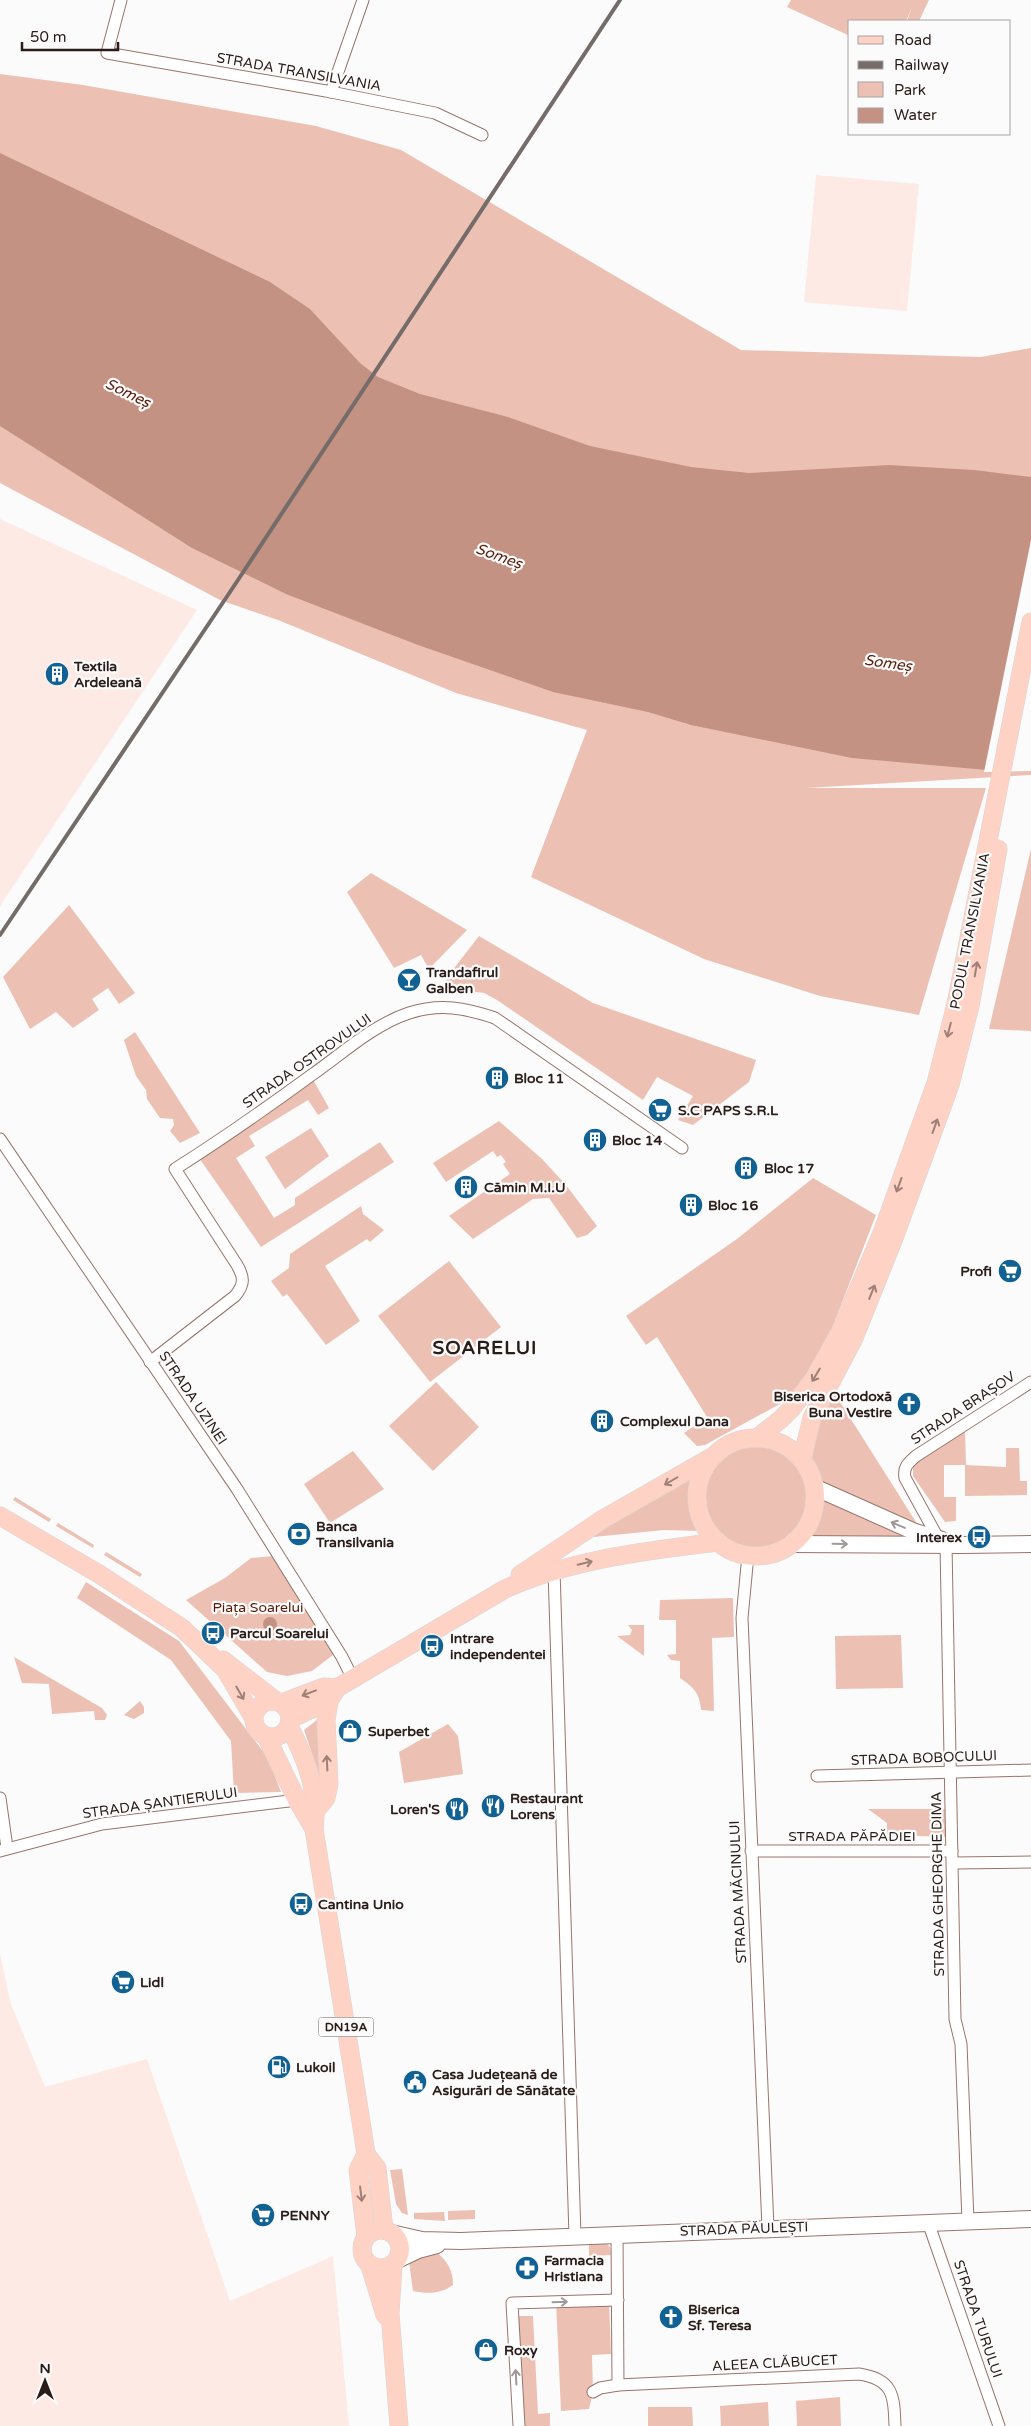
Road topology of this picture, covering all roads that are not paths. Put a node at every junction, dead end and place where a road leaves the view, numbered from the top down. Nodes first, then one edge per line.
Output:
1 (121, 0) edge
2 (363, 0) edge
3 (330, 92) junction
4 (482, 135) dead end
5 (1031, 622) edge
6 (1031, 684) edge
7 (0, 1139) edge
8 (682, 1148) dead end
9 (888, 1236) junction
10 (150, 1362) junction
11 (1031, 1382) edge
12 (757, 1438) junction
13 (713, 1456) junction
14 (802, 1459) junction
15 (814, 1487) junction
16 (0, 1516) edge
17 (718, 1542) junction
18 (948, 1543) junction
19 (792, 1544) junction
20 (1031, 1544) edge
21 (748, 1555) junction
22 (554, 1570) junction
23 (461, 1615) junction
24 (201, 1645) junction
25 (353, 1678) junction
26 (333, 1694) junction
27 (279, 1702) junction
28 (253, 1717) junction
29 (289, 1723) junction
30 (266, 1736) junction
31 (1031, 1770) edge
32 (952, 1771) junction
33 (817, 1776) dead end
34 (0, 1798) edge
35 (296, 1800) junction
36 (317, 1808) junction
37 (314, 1829) junction
38 (4, 1850) edge
39 (751, 1851) junction
40 (952, 1851) junction
41 (1031, 1862) edge
42 (953, 1863) junction
43 (366, 2154) junction
44 (1031, 2219) edge
45 (968, 2221) junction
46 (928, 2222) junction
47 (768, 2228) junction
48 (388, 2232) junction
49 (617, 2234) junction
50 (366, 2236) junction
51 (574, 2236) junction
52 (457, 2241) junction
53 (395, 2262) junction
54 (370, 2266) junction
55 (618, 2300) junction
56 (391, 2337) junction
57 (618, 2385) junction
58 (593, 2392) dead end
59 (398, 2426) edge
60 (519, 2426) edge
61 (896, 2426) edge
62 (999, 2426) edge

1 - 3 street, STRADA TRANSILVANIA
2 - 3 street
3 - 4 street, STRADA TRANSILVANIA
5 -> 9 main road, PODUL TRANSILVANIA
9 -> 6 main road, PODUL TRANSILVANIA
7 - 10 street, STRADA UZINEI
8 - 10 street, STRADA OSTROVULUI
9 -> 12 main road
14 -> 9 main road
10 - 25 street, STRADA UZINEI
11 - 18 street, STRADA BRAȘOV
12 - 13 main road
12 - 14 main road
13 - 17 main road
13 -> 23 main road
14 - 15 main road
18 -> 15 main road
15 - 19 main road
16 - 24 main road
17 - 21 main road
22 -> 17 main road
19 -> 18 main road
18 - 20 main road
18 - 32 street, STRADA GHEORGHE DIMA
19 - 21 main road
21 - 39 street, STRADA MĂCINULUI
22 - 23 main road
22 - 51 street
23 - 25 main road
24 - 27 main road
24 -> 28 main road
25 - 26 main road
26 -> 27 main road
26 - 29 main road
36 -> 26 main road
27 - 28 main road
27 - 29 main road
28 - 30 main road
29 - 30 main road
29 - 36 main road, DN19A
30 - 35 main road, DN19A
31 - 32 street, STRADA BOBOCULUI
32 - 33 street, STRADA BOBOCULUI
32 - 40 street, STRADA GHEORGHE DIMA
34 - 38 street
35 - 37 main road, DN19A
35 - 38 street, STRADA ȘANTIERULUI
36 - 37 main road, DN19A
37 - 43 main road, DN19A
39 - 40 street, STRADA PĂPĂDIEI
39 - 47 street, STRADA MĂCINULUI
40 - 42 street, STRADA GHEORGHE DIMA
41 - 42 street
42 - 45 street, STRADA GHEORGHE DIMA
43 - 48 main road, DN19A
43 -> 50 main road, DN19A
44 - 45 main road, STRADA PĂULEȘTI
45 - 46 main road, STRADA PĂULEȘTI
46 - 47 main road, STRADA PĂULEȘTI
46 - 62 street, STRADA TURULUI
47 - 49 main road, STRADA PĂULEȘTI
48 - 50 main road
48 - 52 main road, STRADA PĂULEȘTI
48 - 53 main road
49 - 51 main road, STRADA PĂULEȘTI
49 - 55 street
50 - 54 main road
51 - 52 main road, STRADA PĂULEȘTI
52 - 53 main road, STRADA PĂULEȘTI
53 - 54 main road
53 - 56 main road
54 - 56 main road
55 - 57 street
60 -> 55 street
56 - 59 main road
57 - 58 street, ALEEA CLĂBUCET
57 - 61 street, ALEEA CLĂBUCET

